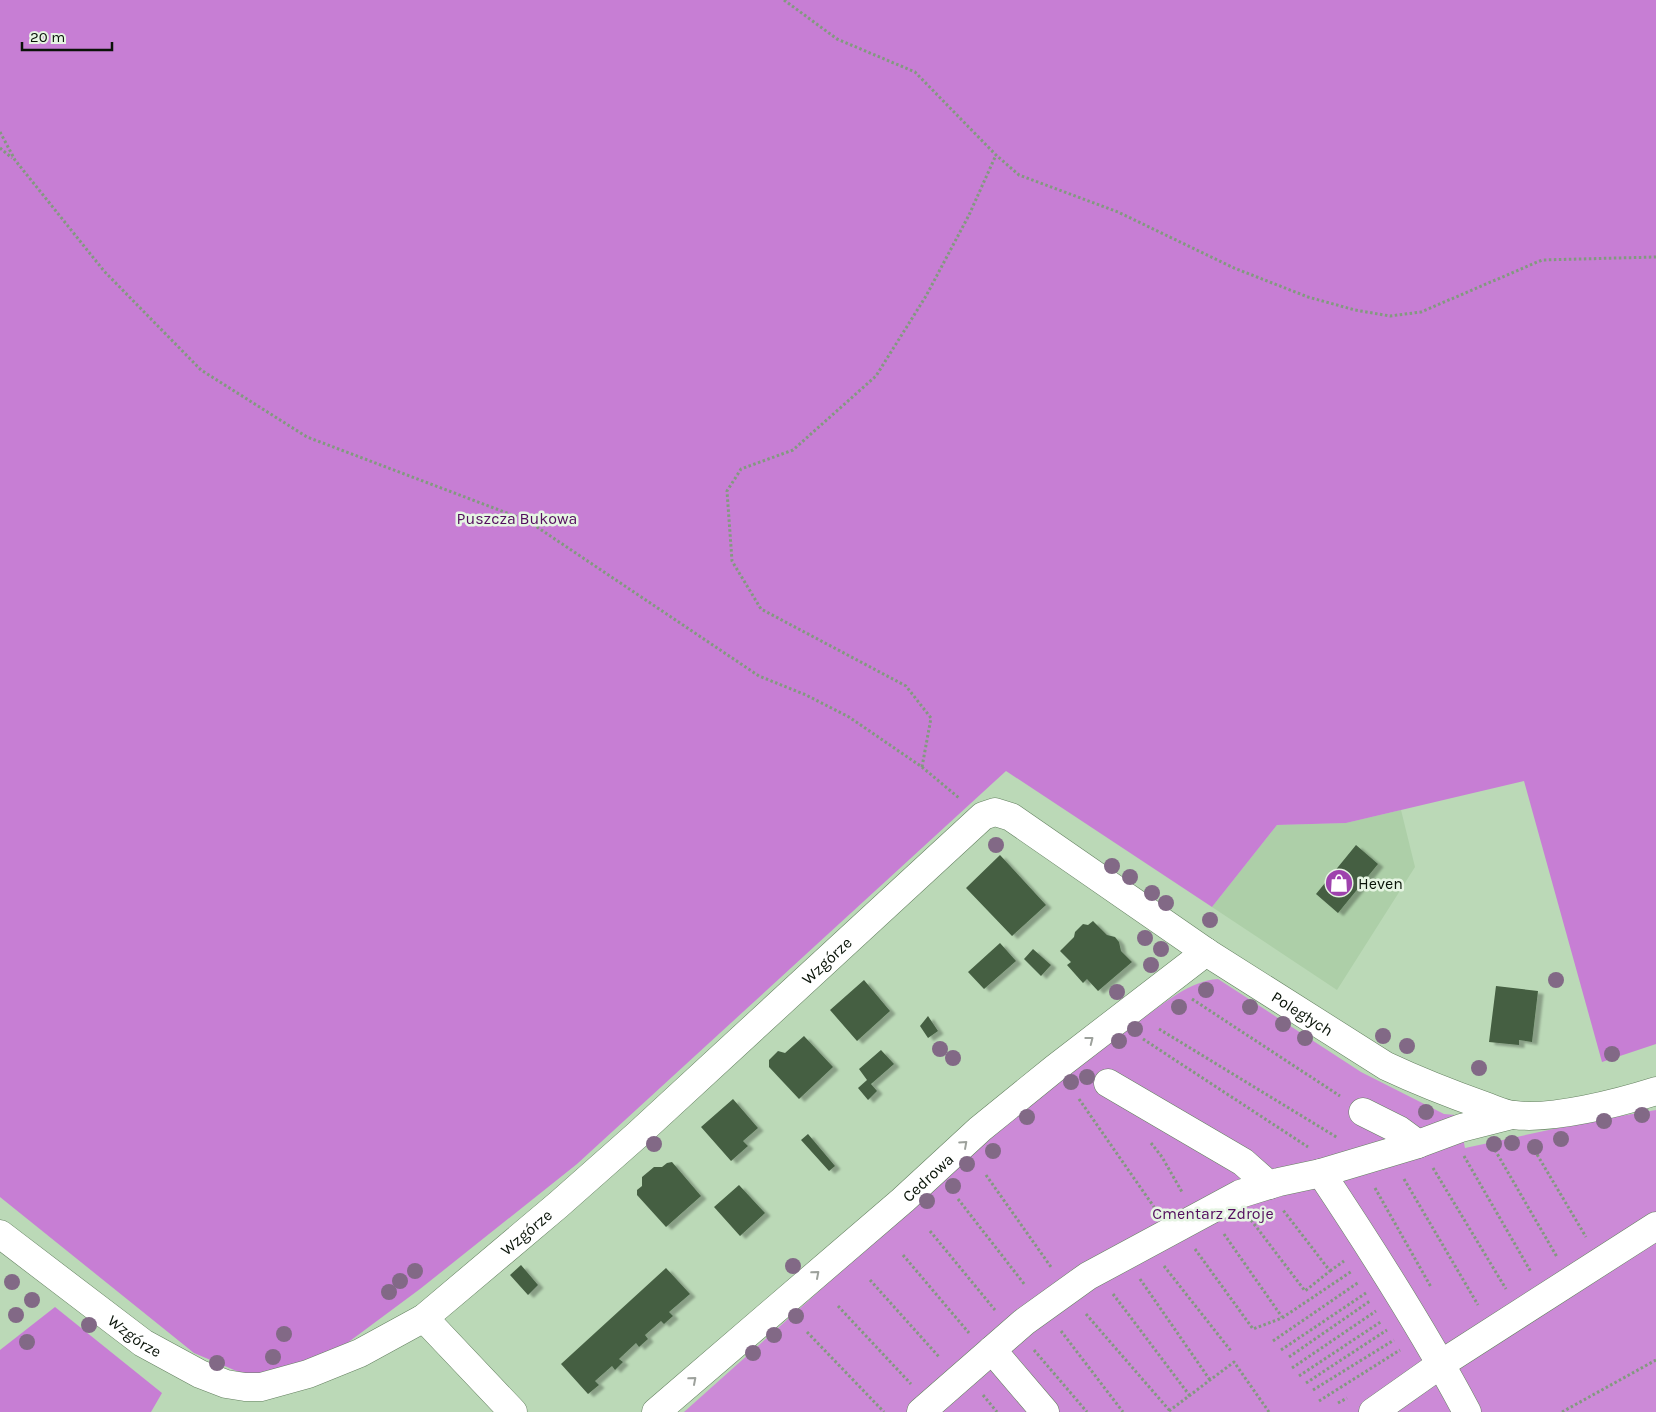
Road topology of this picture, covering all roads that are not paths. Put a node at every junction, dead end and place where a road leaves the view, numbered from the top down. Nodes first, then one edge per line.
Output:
1 (983, 816) joint
2 (1206, 952) junction
3 (1108, 1083) dead end
4 (1656, 1091) edge
5 (1363, 1112) road end
6 (1512, 1115) junction
7 (1418, 1144) junction
8 (1321, 1173) junction
9 (1269, 1185) junction
10 (1656, 1226) edge
11 (0, 1234) edge
12 (424, 1318) junction
13 (989, 1352) junction
14 (1441, 1364) junction
15 (925, 1408) edge
16 (513, 1412) edge
17 (656, 1412) edge
18 (1045, 1412) edge
19 (1373, 1412) edge
20 (1466, 1412) edge

1 - 2 street, Poległych
1 - 12 street, Wzgórze
2 - 6 street, Poległych
17 -> 2 street, Cedrowa
3 - 9 street
4 - 6 street, Poległych
5 - 7 street
6 - 7 street
7 - 8 street
8 - 9 street
8 - 14 street
9 - 13 street
10 - 14 street
11 - 12 street, Wzgórze
12 - 16 street
13 - 15 street
13 - 18 street
14 - 19 street
14 - 20 street

